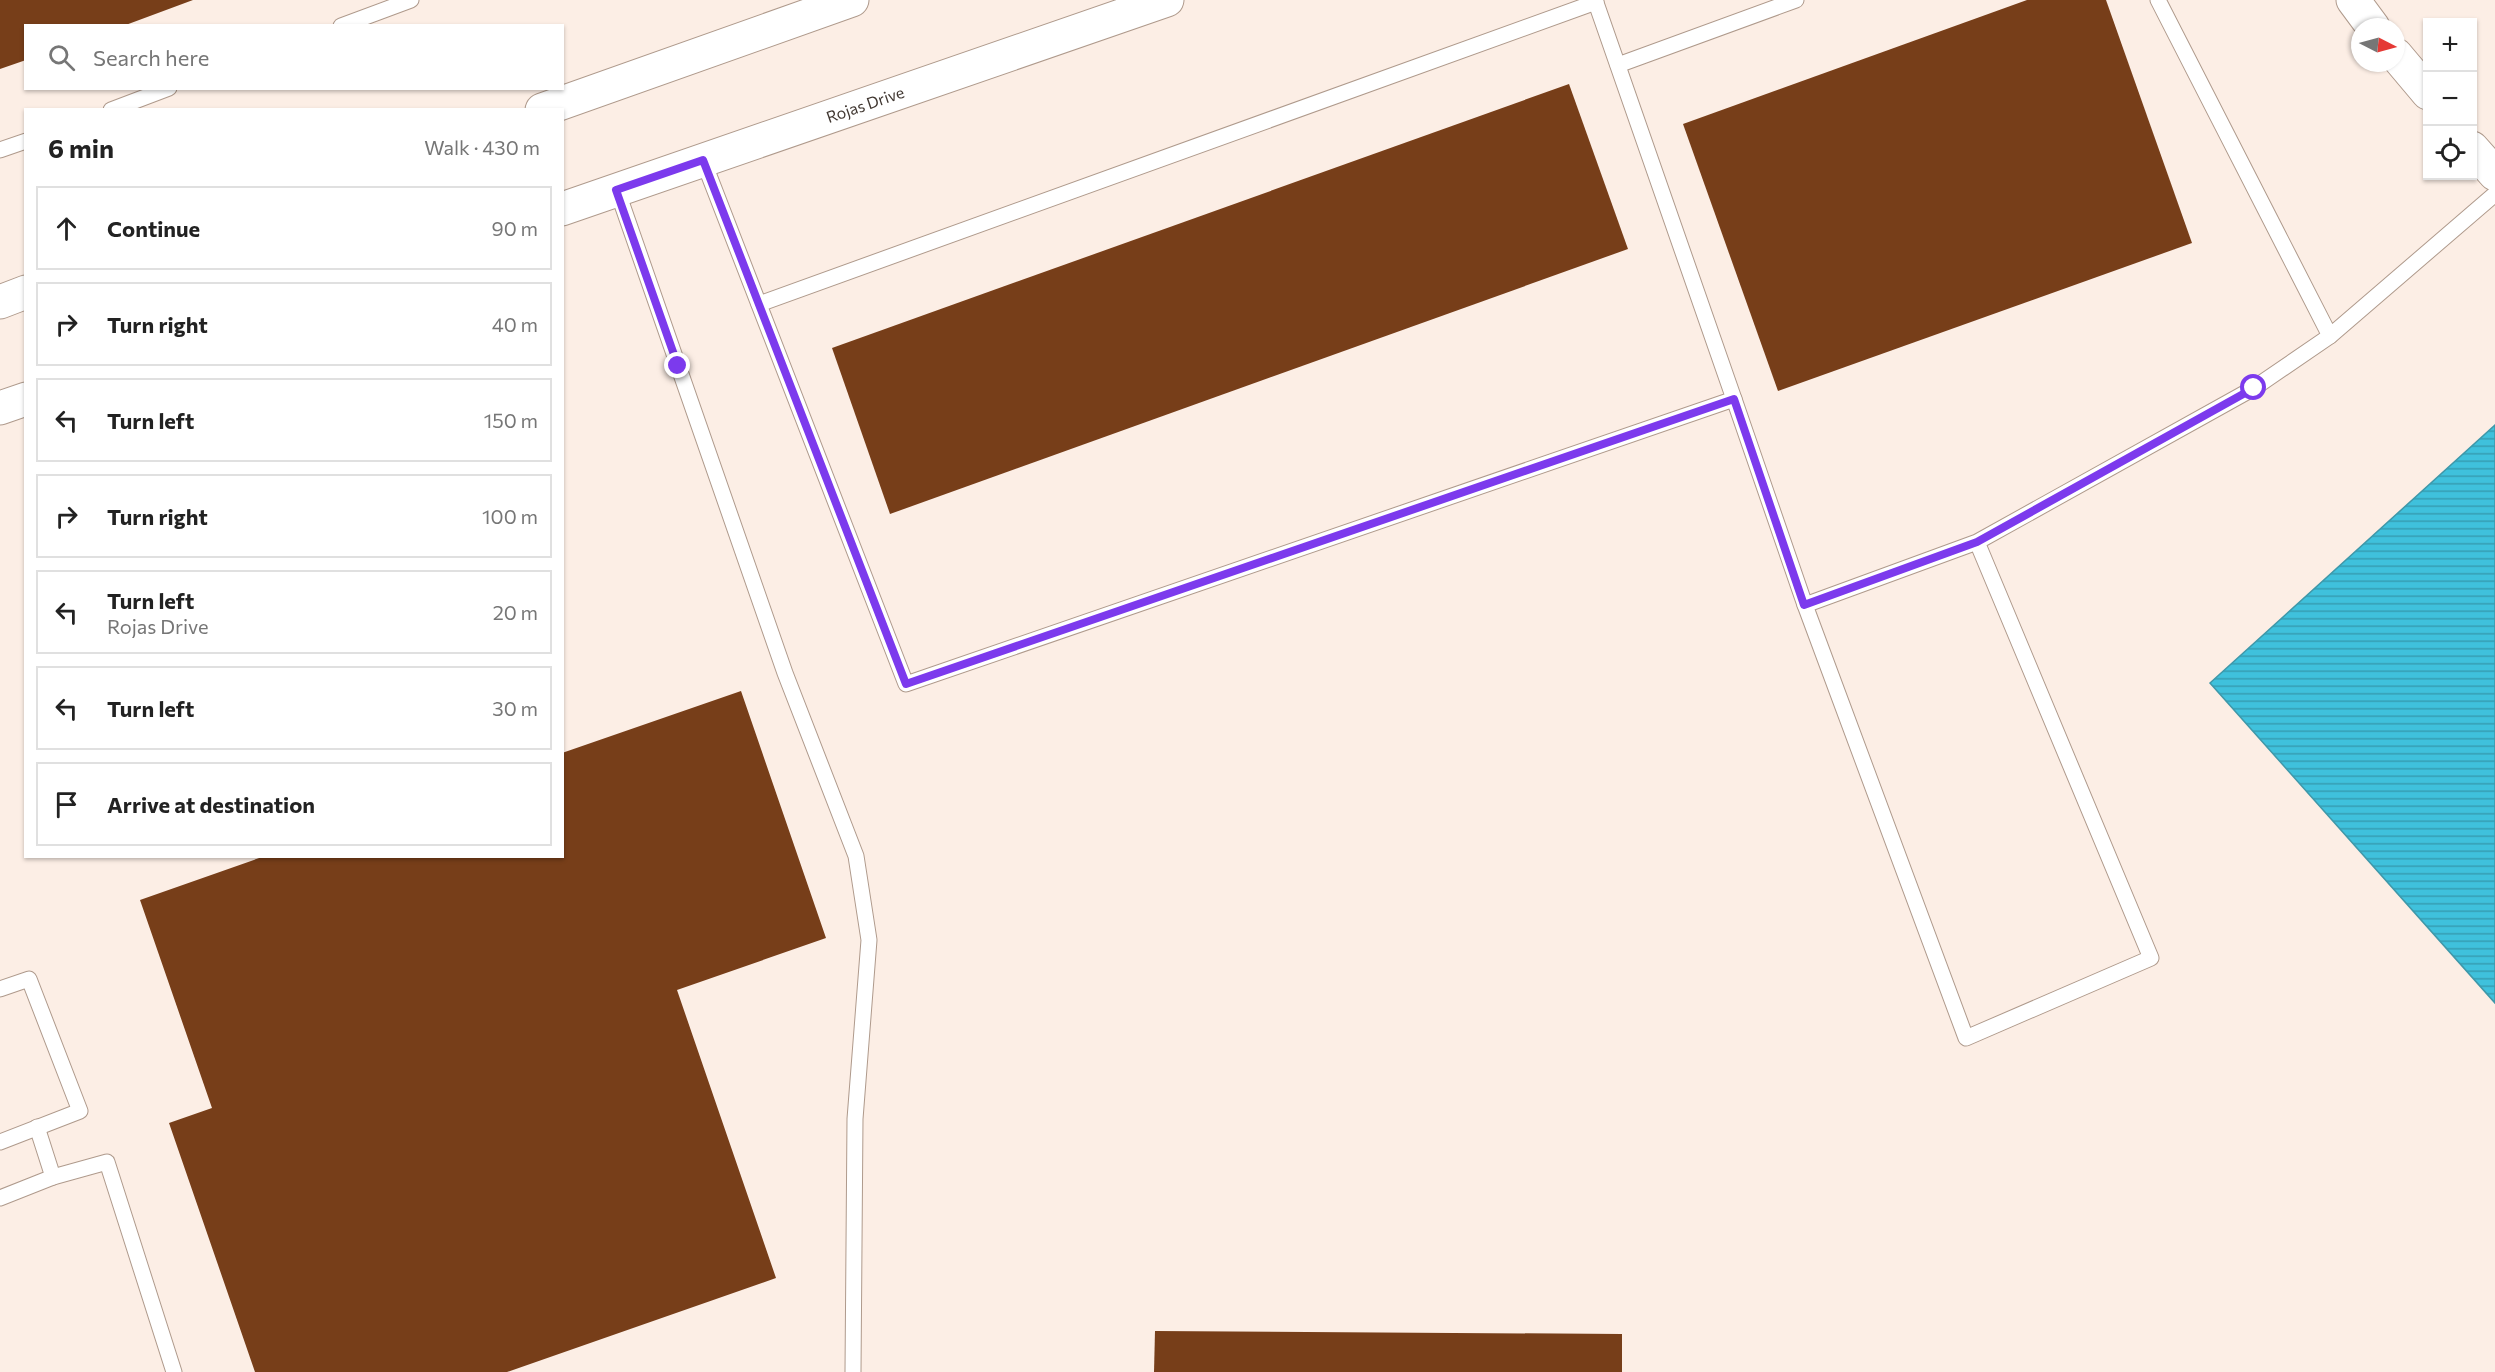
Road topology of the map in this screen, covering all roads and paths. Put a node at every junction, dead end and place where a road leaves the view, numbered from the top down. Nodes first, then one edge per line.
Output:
1 (411, 0) edge
2 (852, 0) edge
3 (1167, 0) edge
4 (1796, 0) edge
5 (2158, 0) edge
6 (2353, 0) edge
7 (1595, 1) edge
8 (2366, 18) edge
9 (346, 24) edge
10 (1618, 65) junction
11 (2405, 66) edge
12 (2423, 88) edge
13 (164, 90) edge
14 (116, 108) edge
15 (548, 108) edge
16 (24, 142) edge
17 (0, 150) edge
18 (2477, 154) edge
19 (703, 160) junction
20 (2495, 174) edge
21 (616, 190) junction
22 (2495, 194) edge
23 (564, 208) edge
24 (24, 293) edge
25 (0, 302) edge
26 (759, 304) junction
27 (2330, 336) junction
28 (1734, 399) junction
29 (24, 400) edge
30 (0, 408) edge
31 (1977, 542) junction
32 (1804, 605) junction
33 (0, 989) edge
34 (37, 1127) junction
35 (0, 1142) edge
36 (53, 1177) junction
37 (0, 1198) edge
38 (174, 1372) edge
39 (854, 1372) edge

1 - 9 lane
2 - 15 main road
3 - 19 main road, Rojas Drive
4 - 10 lane
5 - 27 lane
6 - 8 main road
7 - 10 lane
7 - 26 lane
10 - 28 lane
11 - 12 main road
13 - 14 lane
16 - 17 lane
18 - 20 main road
19 - 21 main road, Rojas Drive
19 - 26 lane
21 - 23 main road, Rojas Drive
21 - 39 lane
22 - 27 lane
24 - 25 main road
26 - 28 lane
27 - 31 lane
28 - 32 lane
29 - 30 main road
31 - 32 lane
31 - 32 lane
33 - 34 lane
34 - 35 lane
34 - 36 lane
36 - 37 lane
36 - 38 lane

